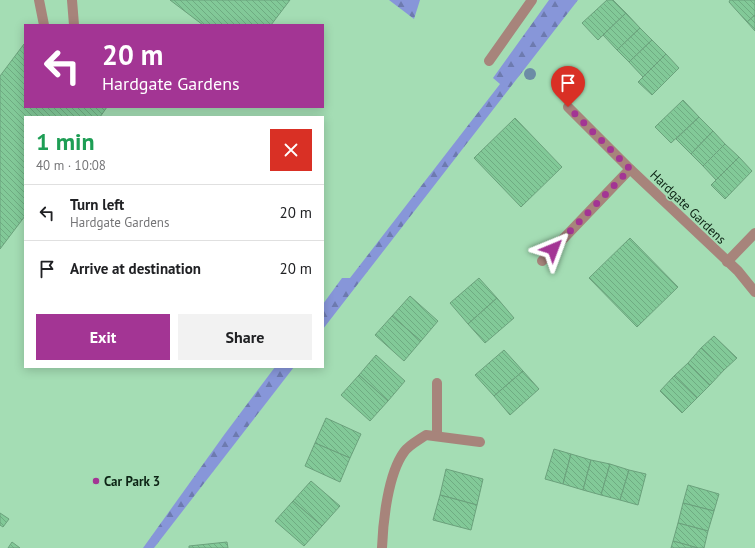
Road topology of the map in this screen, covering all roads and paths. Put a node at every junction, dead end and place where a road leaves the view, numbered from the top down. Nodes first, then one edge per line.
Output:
1 (39, 0) edge
2 (72, 0) edge
3 (532, 0) edge
4 (44, 24) edge
5 (74, 24) edge
6 (490, 61) dead end
7 (568, 107) dead end
8 (630, 169) junction
9 (755, 233) edge
10 (542, 261) dead end
11 (727, 262) junction
12 (755, 292) edge
13 (437, 383) dead end
14 (437, 436) junction
15 (480, 442) dead end
16 (382, 548) edge

1 - 4 street
2 - 5 street
3 - 6 street
7 - 8 street, Hardgate Gardens
8 - 10 street
8 - 11 street, Hardgate Gardens
9 - 11 street
11 - 12 street, Hardgate Gardens
13 - 14 street
14 - 15 street
14 - 16 street

